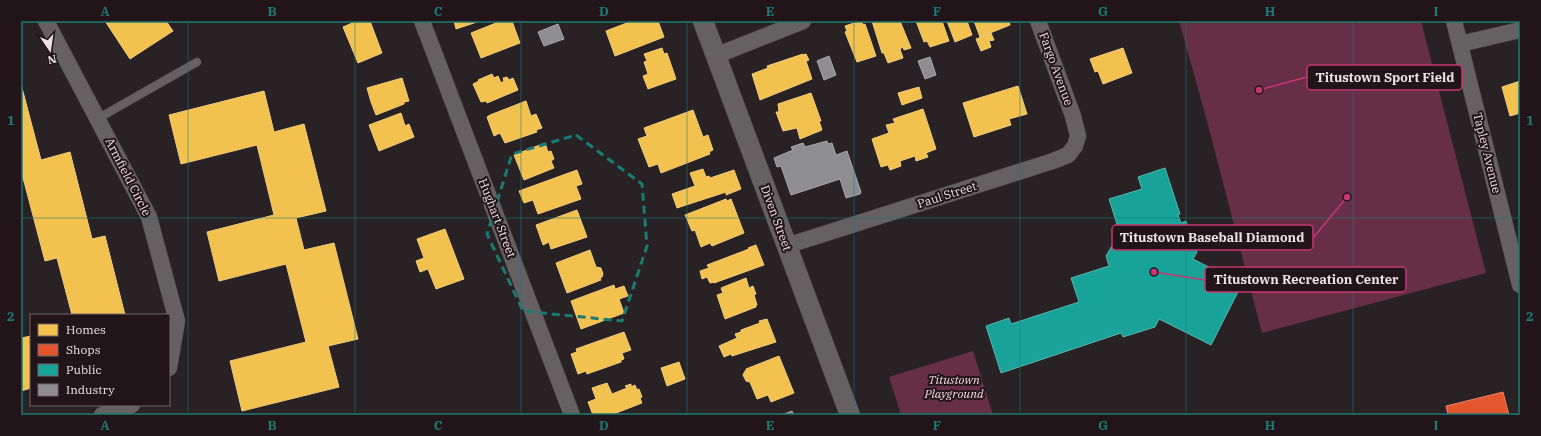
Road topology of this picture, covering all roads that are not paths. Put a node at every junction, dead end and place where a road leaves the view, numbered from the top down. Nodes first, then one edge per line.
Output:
1 (46, 21) edge
2 (422, 21) edge
3 (702, 21) edge
4 (803, 21) edge
5 (1038, 21) edge
6 (1454, 21) edge
7 (1520, 30) edge
8 (1460, 44) junction
9 (715, 56) junction
10 (197, 62) dead end
11 (1073, 116) joint
12 (97, 118) junction
13 (786, 246) junction
14 (1520, 285) edge
15 (170, 362) edge
16 (129, 406) edge
17 (102, 415) edge
18 (572, 415) edge
19 (850, 415) edge

1 - 12 street, Armfield Circle
2 - 18 street, Hughart Street
3 - 9 street, Diven Street
4 - 9 street
5 - 11 street, Fargo Avenue
6 - 8 street, Tapley Avenue
7 - 8 street
8 - 14 street, Tapley Avenue
9 - 13 street, Diven Street
10 - 12 lane
11 - 13 street, Paul Street
12 - 15 street, Armfield Circle
13 - 19 street, Diven Street
16 - 17 street

